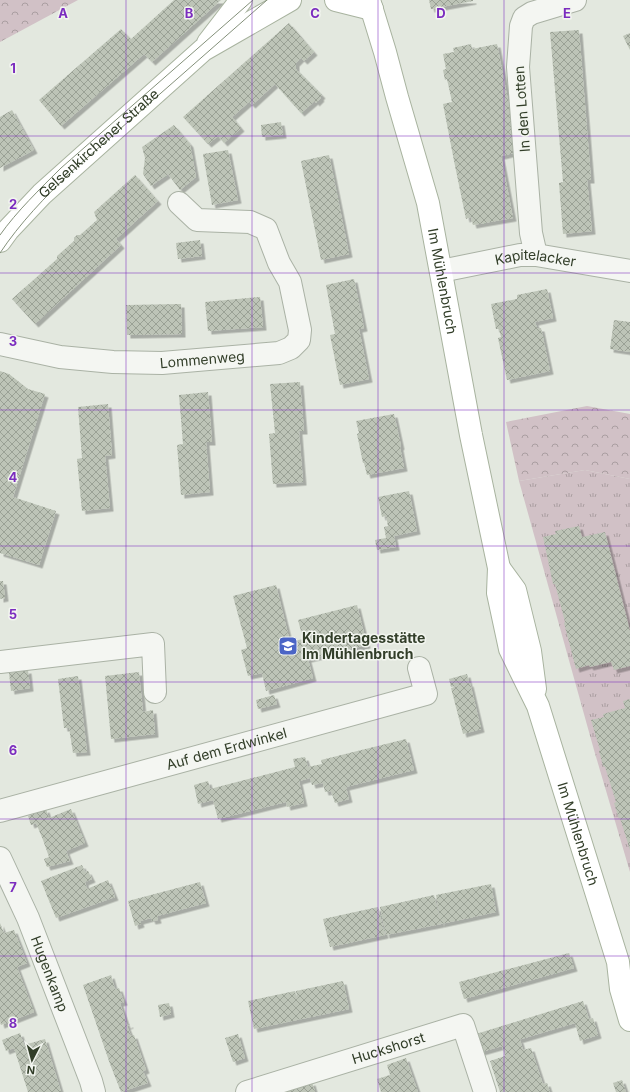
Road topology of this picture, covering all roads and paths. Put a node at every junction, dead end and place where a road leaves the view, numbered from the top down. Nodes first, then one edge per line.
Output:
1 (241, 0) edge
2 (290, 0) edge
3 (336, 0) edge
4 (575, 0) edge
5 (370, 4) edge
6 (203, 50) junction
7 (179, 203) dead end
8 (0, 241) edge
9 (536, 255) junction
10 (441, 271) junction
11 (630, 271) edge
12 (0, 344) edge
13 (0, 662) edge
14 (419, 668) dead end
15 (155, 692) dead end
16 (0, 811) edge
17 (0, 858) edge
18 (624, 969) edge
19 (630, 1020) edge
20 (94, 1092) edge
21 (247, 1092) edge
22 (485, 1092) edge

1 - 6 main road, Gelsenkirchener Straße
2 - 6 main road, Gelsenkirchener Straße
3 - 5 main road
4 - 9 street, In den Lotten
5 - 10 main road, Im Mühlenbruch
6 - 8 main road, Gelsenkirchener Straße
7 - 12 street, Lommenweg
9 - 10 street, Kapitelacker
9 - 11 street, Kapitelacker
10 - 18 main road, Im Mühlenbruch
13 - 15 street
14 - 16 street, Auf dem Erdwinkel
17 - 20 street, Hugenkamp
18 - 19 main road, Im Mühlenbruch
21 - 22 street, Huckshorst

